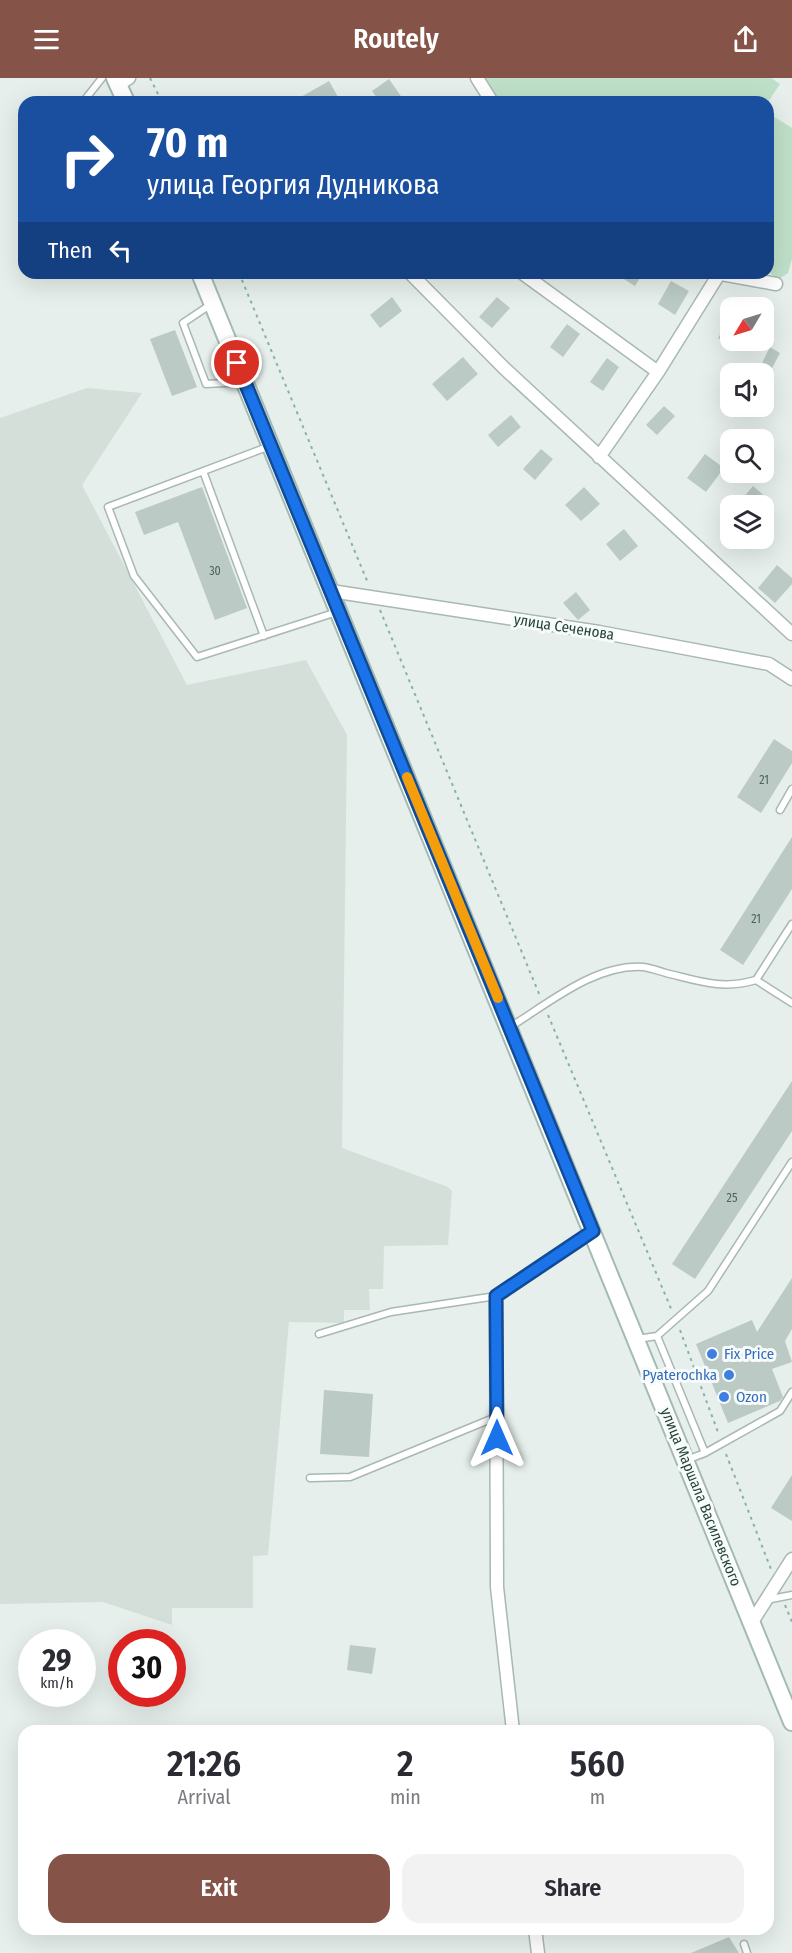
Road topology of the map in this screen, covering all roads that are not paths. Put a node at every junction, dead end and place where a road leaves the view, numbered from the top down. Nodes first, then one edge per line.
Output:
1 (102, 78) edge
2 (477, 78) edge
3 (120, 80) edge
4 (87, 96) edge
5 (124, 96) edge
6 (488, 96) edge
7 (202, 279) edge
8 (416, 279) edge
9 (530, 279) edge
10 (715, 279) edge
11 (747, 279) edge
12 (776, 284) dead end
13 (212, 304) junction
14 (658, 372) junction
15 (245, 382) junction
16 (271, 446) junction
17 (599, 457) junction
18 (203, 471) junction
19 (331, 591) junction
20 (339, 611) junction
21 (792, 634) edge
22 (264, 636) junction
23 (790, 673) edge
24 (792, 789) edge
25 (780, 810) dead end
26 (792, 924) edge
27 (756, 980) junction
28 (792, 1003) edge
29 (510, 1027) junction
30 (792, 1162) edge
31 (593, 1231) junction
32 (496, 1296) junction
33 (319, 1334) dead end
34 (657, 1336) junction
35 (637, 1339) junction
36 (792, 1392) edge
37 (496, 1416) junction
38 (705, 1453) junction
39 (686, 1460) junction
40 (310, 1478) dead end
41 (792, 1559) edge
42 (792, 1594) edge
43 (766, 1600) junction
44 (752, 1622) junction
45 (788, 1697) edge
46 (792, 1722) edge
47 (512, 1725) edge
48 (536, 1935) edge
49 (744, 1944) dead end
50 (538, 1953) edge
51 (747, 1953) edge

1 - 4 lane
2 - 6 street
3 - 5 street
7 - 13 street, улица Маршала Василевского
8 - 17 street
9 - 14 street
10 - 14 street
11 - 12 street
13 - 15 street, улица Маршала Василевского
13 - 15 lane
14 - 17 street
15 - 16 street, улица Маршала Василевского
16 - 18 lane
16 - 19 street, улица Маршала Василевского
17 - 21 street
18 - 22 lane
18 - 22 lane
19 - 20 street, улица Маршала Василевского
19 - 23 street, улица Сеченова
20 - 22 lane
20 - 29 street, улица Маршала Василевского
24 - 25 lane
26 - 27 lane
27 - 28 lane
27 - 29 lane
29 - 31 street, улица Маршала Василевского
30 - 34 lane
31 - 32 street
31 - 35 street, улица Маршала Василевского
32 - 33 lane
32 - 37 street
34 - 35 lane
34 - 38 lane
35 - 39 street, улица Маршала Василевского
36 - 38 lane
37 - 40 lane
37 - 47 street
38 - 39 lane
39 - 44 street, улица Маршала Василевского
41 - 43 street
42 - 43 lane
43 - 44 street
44 - 45 street, улица Маршала Василевского
45 - 46 street, улица Маршала Василевского
48 - 50 street
49 - 51 lane

